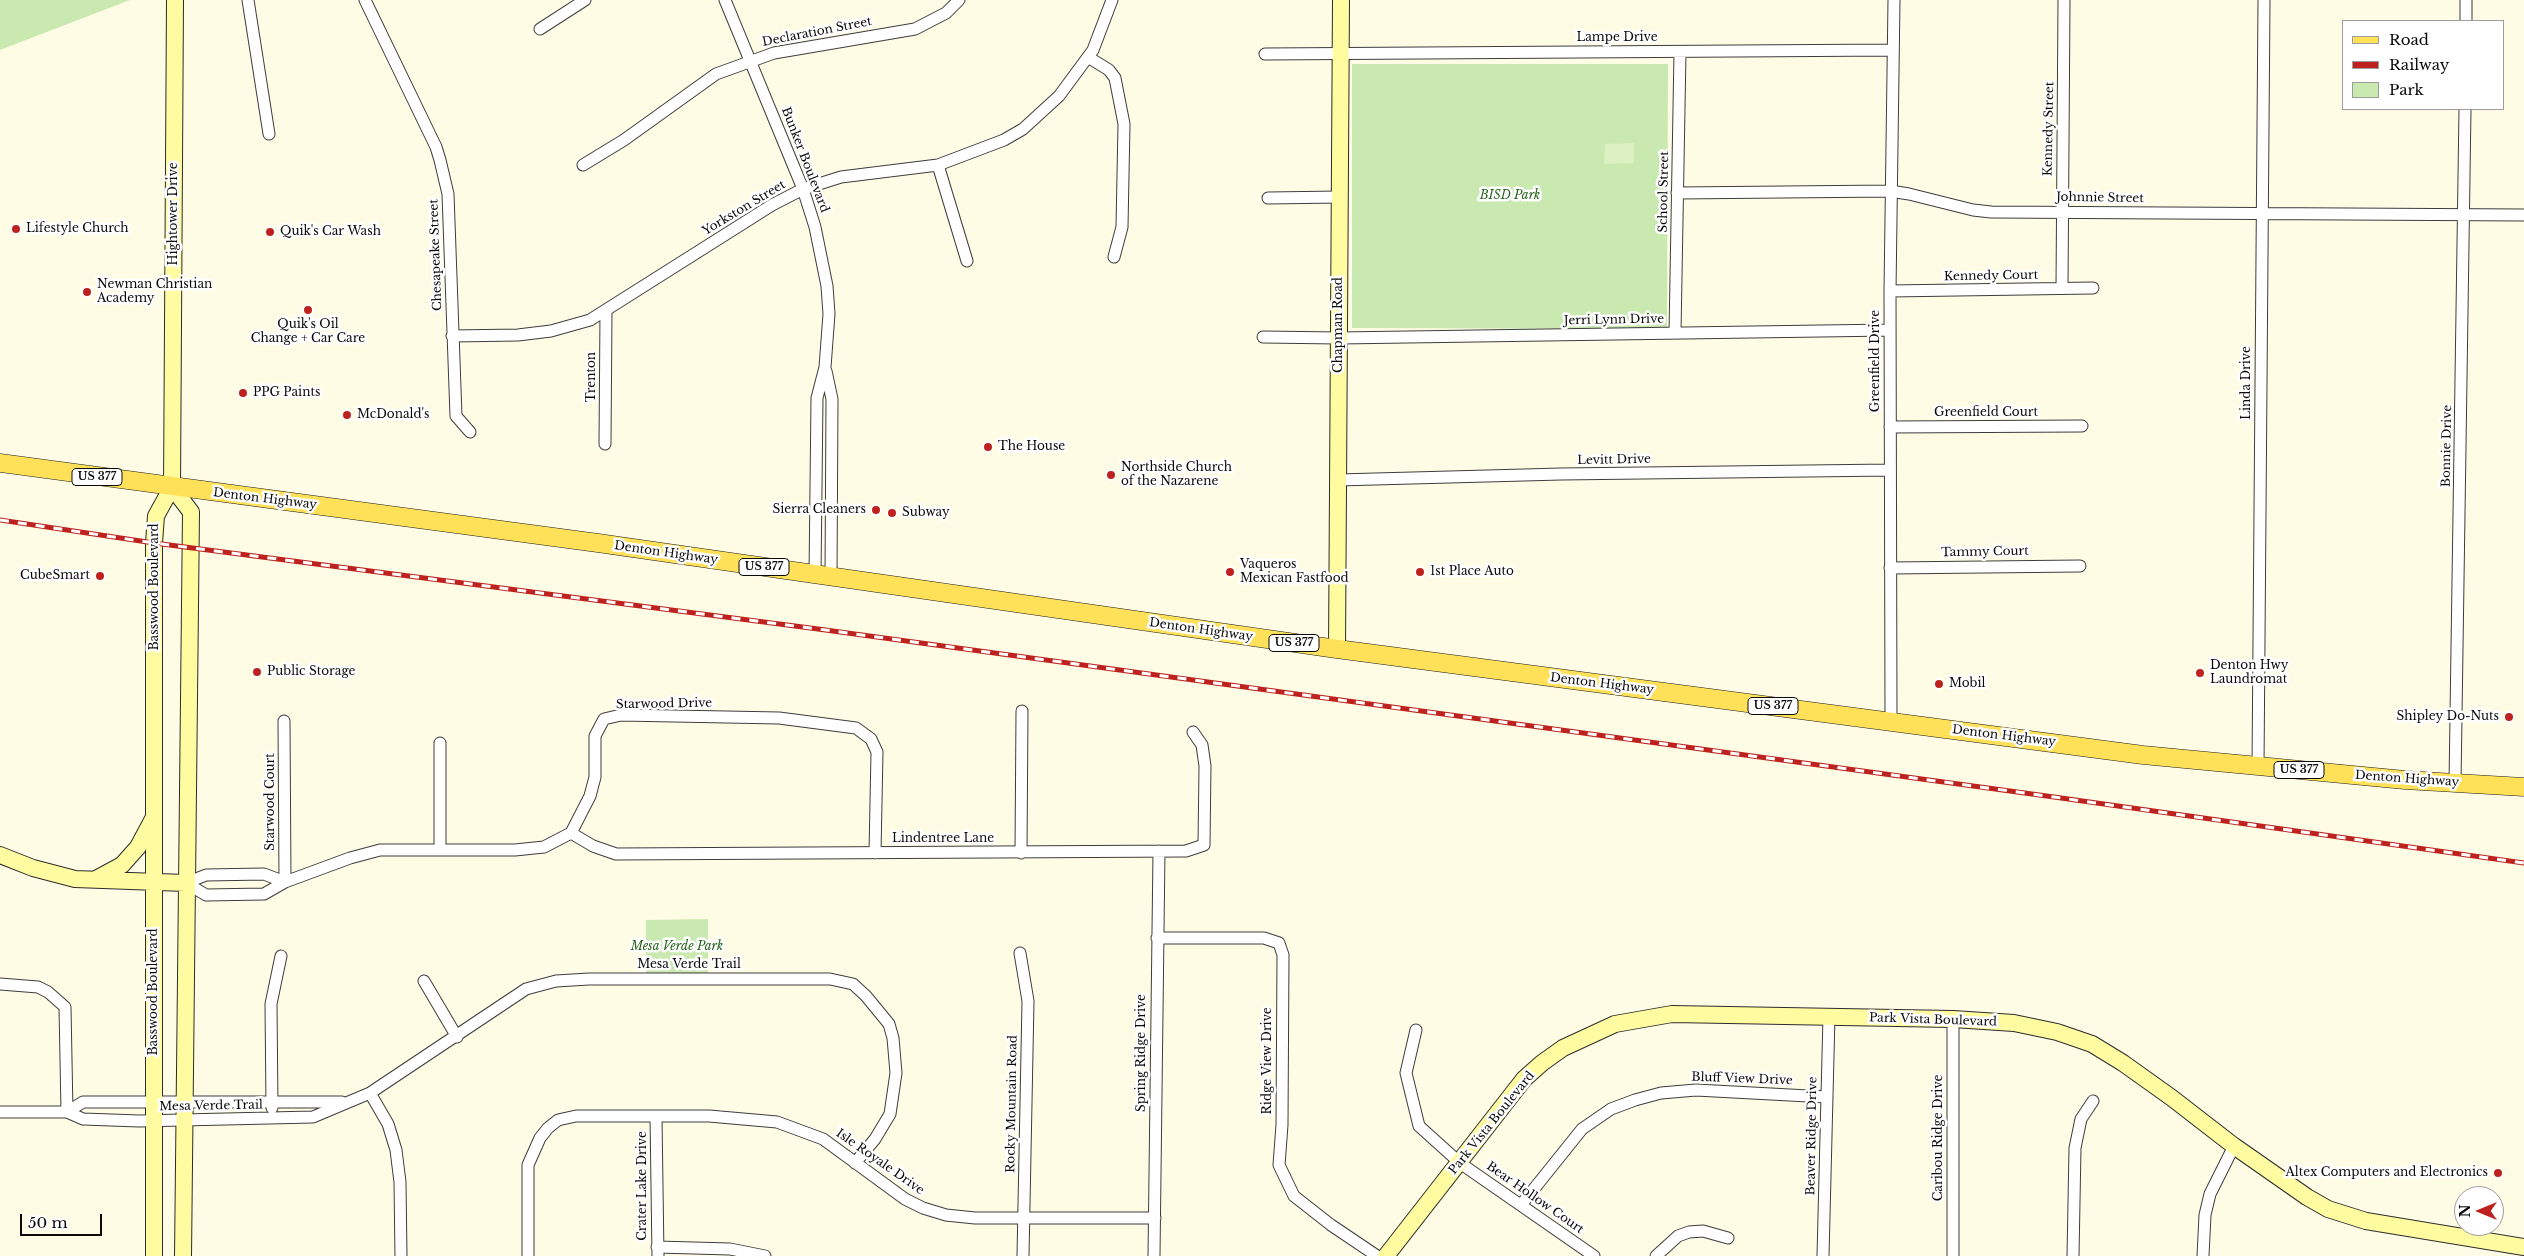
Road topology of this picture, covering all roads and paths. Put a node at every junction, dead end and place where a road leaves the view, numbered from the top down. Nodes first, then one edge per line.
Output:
1 (175, 0) edge
2 (248, 0) edge
3 (365, 0) edge
4 (585, 0) edge
5 (725, 0) edge
6 (959, 0) edge
7 (1112, 0) edge
8 (1341, 0) edge
9 (1894, 0) edge
10 (2064, 0) edge
11 (2264, 0) edge
12 (2466, 0) edge
13 (2466, 20) edge
14 (540, 29) dead end
15 (1893, 50) junction
16 (1341, 52) junction
17 (1680, 52) junction
18 (1265, 54) dead end
19 (1088, 57) junction
20 (750, 60) junction
21 (2465, 110) edge
22 (270, 134) dead end
23 (938, 165) junction
24 (583, 166) dead end
25 (803, 189) junction
26 (1890, 191) junction
27 (1677, 193) junction
28 (1340, 197) junction
29 (1268, 198) dead end
30 (2062, 211) junction
31 (2262, 214) junction
32 (2464, 215) junction
33 (2524, 215) edge
34 (1114, 257) dead end
35 (967, 261) dead end
36 (2062, 288) junction
37 (2093, 288) dead end
38 (1890, 291) junction
39 (606, 311) junction
40 (1890, 330) junction
41 (1675, 333) junction
42 (452, 336) junction
43 (1263, 337) dead end
44 (1339, 338) junction
45 (825, 367) junction
46 (2082, 426) dead end
47 (1890, 427) junction
48 (470, 432) dead end
49 (605, 444) dead end
50 (0, 463) edge
51 (816, 466) junction
52 (832, 466) junction
53 (1890, 470) junction
54 (1338, 480) junction
55 (172, 487) junction
56 (2080, 566) dead end
57 (1890, 568) junction
58 (823, 576) junction
59 (1337, 649) junction
60 (1022, 711) dead end
61 (284, 721) dead end
62 (1891, 722) junction
63 (1193, 732) dead end
64 (440, 743) dead end
65 (2258, 766) junction
66 (2455, 783) junction
67 (2524, 786) edge
68 (155, 815) junction
69 (571, 833) junction
70 (440, 850) junction
71 (1159, 851) junction
72 (1021, 852) junction
73 (876, 853) junction
74 (0, 855) edge
75 (94, 880) junction
76 (285, 882) junction
77 (154, 883) junction
78 (186, 883) junction
79 (1157, 938) junction
80 (1020, 952) dead end
81 (281, 956) dead end
82 (424, 981) dead end
83 (0, 984) edge
84 (1829, 1016) junction
85 (1953, 1019) junction
86 (1416, 1030) dead end
87 (457, 1036) junction
88 (370, 1093) junction
89 (1827, 1097) junction
90 (354, 1101) junction
91 (2093, 1101) dead end
92 (154, 1102) junction
93 (185, 1102) junction
94 (272, 1102) junction
95 (0, 1112) edge
96 (67, 1112) junction
97 (656, 1116) junction
98 (272, 1118) junction
99 (185, 1120) junction
100 (154, 1121) junction
101 (2234, 1146) junction
102 (855, 1162) junction
103 (1460, 1163) junction
104 (1521, 1205) junction
105 (1024, 1218) junction
106 (1155, 1218) junction
107 (1728, 1238) dead end
108 (2524, 1247) edge
109 (658, 1252) edge
110 (154, 1256) edge
111 (184, 1256) edge
112 (401, 1256) edge
113 (528, 1256) edge
114 (765, 1256) edge
115 (1024, 1256) edge
116 (1154, 1256) edge
117 (1378, 1256) edge
118 (1386, 1256) edge
119 (1594, 1256) edge
120 (1656, 1256) edge
121 (1823, 1256) edge
122 (1953, 1256) edge
123 (2073, 1256) edge
124 (2203, 1256) edge

1 - 55 street, Hightower Drive
2 - 22 street
3 - 42 street, Chesapeake Street
4 - 14 street
5 - 20 street, Bunker Boulevard
6 - 20 street, Declaration Street
7 - 19 street, Yorkston Street
8 - 16 street, Chapman Road
9 - 15 street, Greenfield Drive
10 - 30 street, Kennedy Street
11 - 31 street, Linda Drive
12 - 13 street
15 - 17 street, Lampe Drive
15 - 26 street, Greenfield Drive
16 - 17 street, Lampe Drive
16 - 18 street, Lampe Drive
16 - 28 street, Chapman Road
17 - 27 street, School Street
19 - 23 street, Yorkston Street
19 - 34 street
20 - 24 street, Declaration Street
20 - 25 street, Bunker Boulevard
21 - 32 street, Bonnie Drive
23 - 25 street, Yorkston Street
23 - 35 street
25 - 39 street, Yorkston Street
25 - 45 street, Bunker Boulevard
26 - 27 street, Johnnie Street
26 - 30 street, Johnnie Street
26 - 38 street, Greenfield Drive
27 - 41 street, School Street
28 - 29 street
28 - 44 street, Chapman Road
30 - 31 street, Johnnie Street
30 - 36 street, Kennedy Street
31 - 32 street, Johnnie Street
31 - 65 street, Linda Drive
32 - 33 street, Johnnie Street
32 - 66 street, Bonnie Drive
36 - 37 street, Kennedy Court
36 - 38 street, Kennedy Court
38 - 40 street, Greenfield Drive
39 - 42 street, Yorkston Street
39 - 49 street, Trenton
40 - 41 street, Jerri Lynn Drive
40 - 47 street, Greenfield Drive
41 - 44 street, Jerri Lynn Drive
42 - 48 street, Chesapeake Street
43 - 44 street, Jerri Lynn Drive
44 - 54 street, Chapman Road
45 - 51 street, Bunker Boulevard
45 - 52 street, Bunker Boulevard
46 - 47 street, Greenfield Court
47 - 53 street, Greenfield Drive
50 - 55 main road, Denton Highway / US 377
51 - 52 street
51 - 58 street, Bunker Boulevard
52 - 58 street, Bunker Boulevard
53 - 54 street, Levitt Drive
53 - 57 street, Greenfield Drive
54 - 59 street, Chapman Road
55 - 58 main road, Denton Highway / US 377
55 - 68 street, Basswood Boulevard
55 - 78 street
56 - 57 street, Tammy Court
57 - 62 street, Greenfield Drive
58 - 59 main road, Denton Highway / US 377
59 - 62 main road, Denton Highway / US 377
60 - 72 street
61 - 76 street, Starwood Court
62 - 65 main road, Denton Highway / US 377
63 - 71 street, Lindentree Lane
64 - 70 street
65 - 66 main road, Denton Highway / US 377
66 - 67 main road, Denton Highway / US 377
68 - 75 street
68 - 77 street, Basswood Boulevard
69 - 70 street
69 - 73 street, Lindentree Lane
69 - 73 street, Starwood Drive
70 - 76 street
71 - 72 street, Lindentree Lane
71 - 79 street, Spring Ridge Drive
72 - 73 street, Lindentree Lane
74 - 75 street
75 - 77 street
76 - 78 street
76 - 78 street
77 - 78 street
77 - 92 street, Basswood Boulevard
78 - 93 street
79 - 106 street, Spring Ridge Drive
79 - 117 street, Ridge View Drive
80 - 105 street, Rocky Mountain Road
81 - 94 street
82 - 87 street
83 - 96 street
84 - 85 street, Park Vista Boulevard
84 - 89 street, Beaver Ridge Drive
84 - 103 street, Park Vista Boulevard
85 - 101 street, Park Vista Boulevard
85 - 122 street, Caribou Ridge Drive
86 - 103 street, Bear Hollow Court
87 - 88 street, Mesa Verde Trail
87 - 102 street, Mesa Verde Trail
88 - 90 street, Mesa Verde Trail
88 - 112 street
89 - 104 street, Bluff View Drive
89 - 121 street, Beaver Ridge Drive
90 - 94 street, Mesa Verde Trail
90 - 98 street, Mesa Verde Trail
91 - 123 street
92 - 93 street, Mesa Verde Trail
92 - 96 street, Mesa Verde Trail
92 - 100 street, Basswood Boulevard
93 - 94 street, Mesa Verde Trail
93 - 99 street
94 - 98 street
95 - 96 street, Mesa Verde Trail
96 - 100 street, Mesa Verde Trail
97 - 102 street, Isle Royale Drive
97 - 109 street, Crater Lake Drive
97 - 113 street, Isle Royale Drive
98 - 99 street, Mesa Verde Trail
99 - 100 street, Mesa Verde Trail
99 - 111 street
100 - 110 street, Basswood Boulevard
101 - 108 street, Park Vista Boulevard
101 - 124 street
102 - 105 street, Isle Royale Drive
103 - 104 street, Bear Hollow Court
103 - 118 street, Park Vista Boulevard
104 - 119 street, Bear Hollow Court
105 - 106 street, Isle Royale Drive
105 - 115 street, Rocky Mountain Road
106 - 116 street, Spring Ridge Drive
107 - 120 street
109 - 114 street

